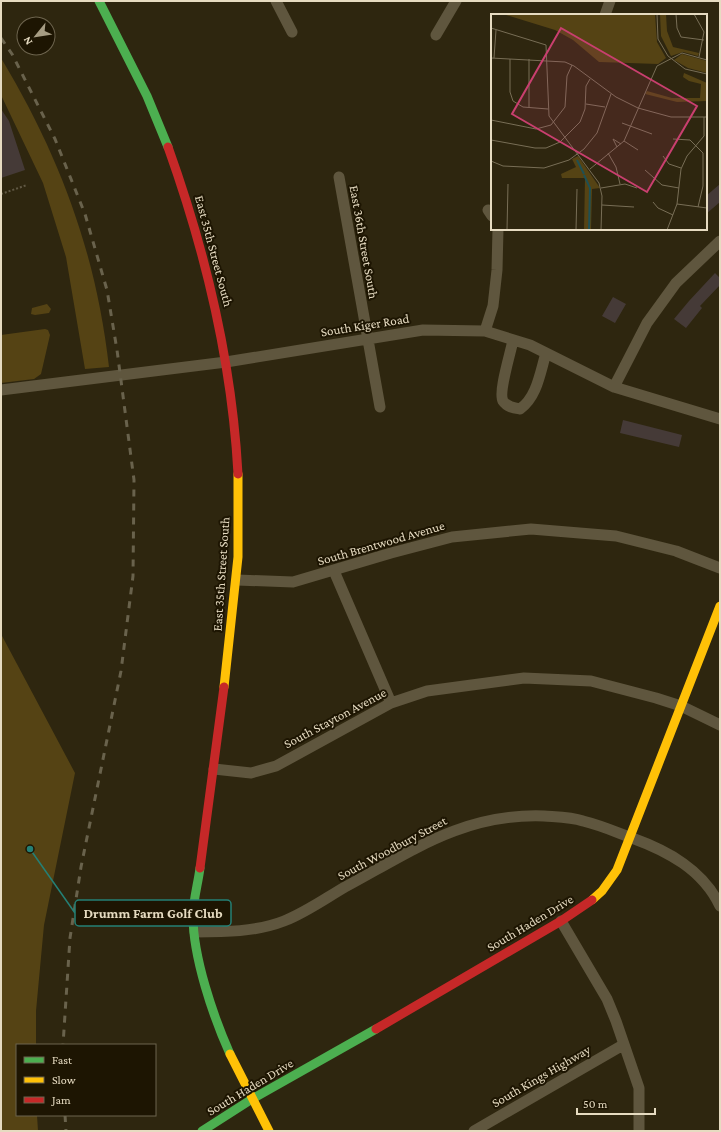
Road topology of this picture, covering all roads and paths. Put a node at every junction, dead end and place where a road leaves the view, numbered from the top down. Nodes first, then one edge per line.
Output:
1 (99, 1) edge
2 (276, 1) edge
3 (456, 1) edge
4 (610, 1) edge
5 (605, 14) edge
6 (292, 32) dead end
7 (436, 35) dead end
8 (339, 177) dead end
9 (27, 185) dead end
10 (1, 194) edge
11 (498, 230) edge
12 (720, 241) edge
13 (485, 331) junction
14 (367, 338) junction
15 (514, 340) junction
16 (546, 353) junction
17 (226, 362) junction
18 (614, 387) junction
19 (1, 390) edge
20 (380, 406) dead end
21 (720, 419) edge
22 (720, 568) edge
23 (334, 571) junction
24 (237, 580) junction
25 (720, 606) edge
26 (390, 703) junction
27 (681, 706) junction
28 (720, 725) edge
29 (214, 769) junction
30 (630, 837) junction
31 (720, 906) edge
32 (560, 921) junction
33 (195, 932) junction
34 (623, 1045) junction
35 (252, 1099) junction
36 (202, 1131) edge
37 (269, 1131) edge
38 (474, 1131) edge
39 (640, 1131) edge

1 - 17 main road, East 35th Street South
2 - 6 street
3 - 7 street
4 - 5 street
8 - 14 street, East 36th Street South
9 - 10 path
11 - 13 street
12 - 18 street
13 - 14 street, South Kiger Road
13 - 15 street, South Kiger Road
14 - 17 street, South Kiger Road
14 - 20 street, East 36th Street South
15 - 16 street, South Kiger Road
15 - 16 street
16 - 18 street, South Kiger Road
17 - 19 street, South Kiger Road
17 - 24 main road, East 35th Street South
18 - 21 street, South Kiger Road
22 - 23 street, South Brentwood Avenue
23 - 24 street, South Brentwood Avenue
23 - 26 street
24 - 29 main road, East 35th Street South
25 - 27 main road, South Haden Drive
26 - 27 street, South Stayton Avenue
26 - 29 street, South Stayton Avenue
27 - 28 street, South Stayton Avenue
27 - 30 main road, South Haden Drive
29 - 33 main road, East 35th Street South
30 - 31 street, South Woodbury Street
30 - 32 main road, South Haden Drive
30 - 33 street, South Woodbury Street
32 - 34 street
32 - 35 main road, South Haden Drive
33 - 35 main road, East 35th Street South
34 - 38 street, South Kings Highway
34 - 39 street
35 - 36 main road, South Haden Drive
35 - 37 main road, East 35th Street South

